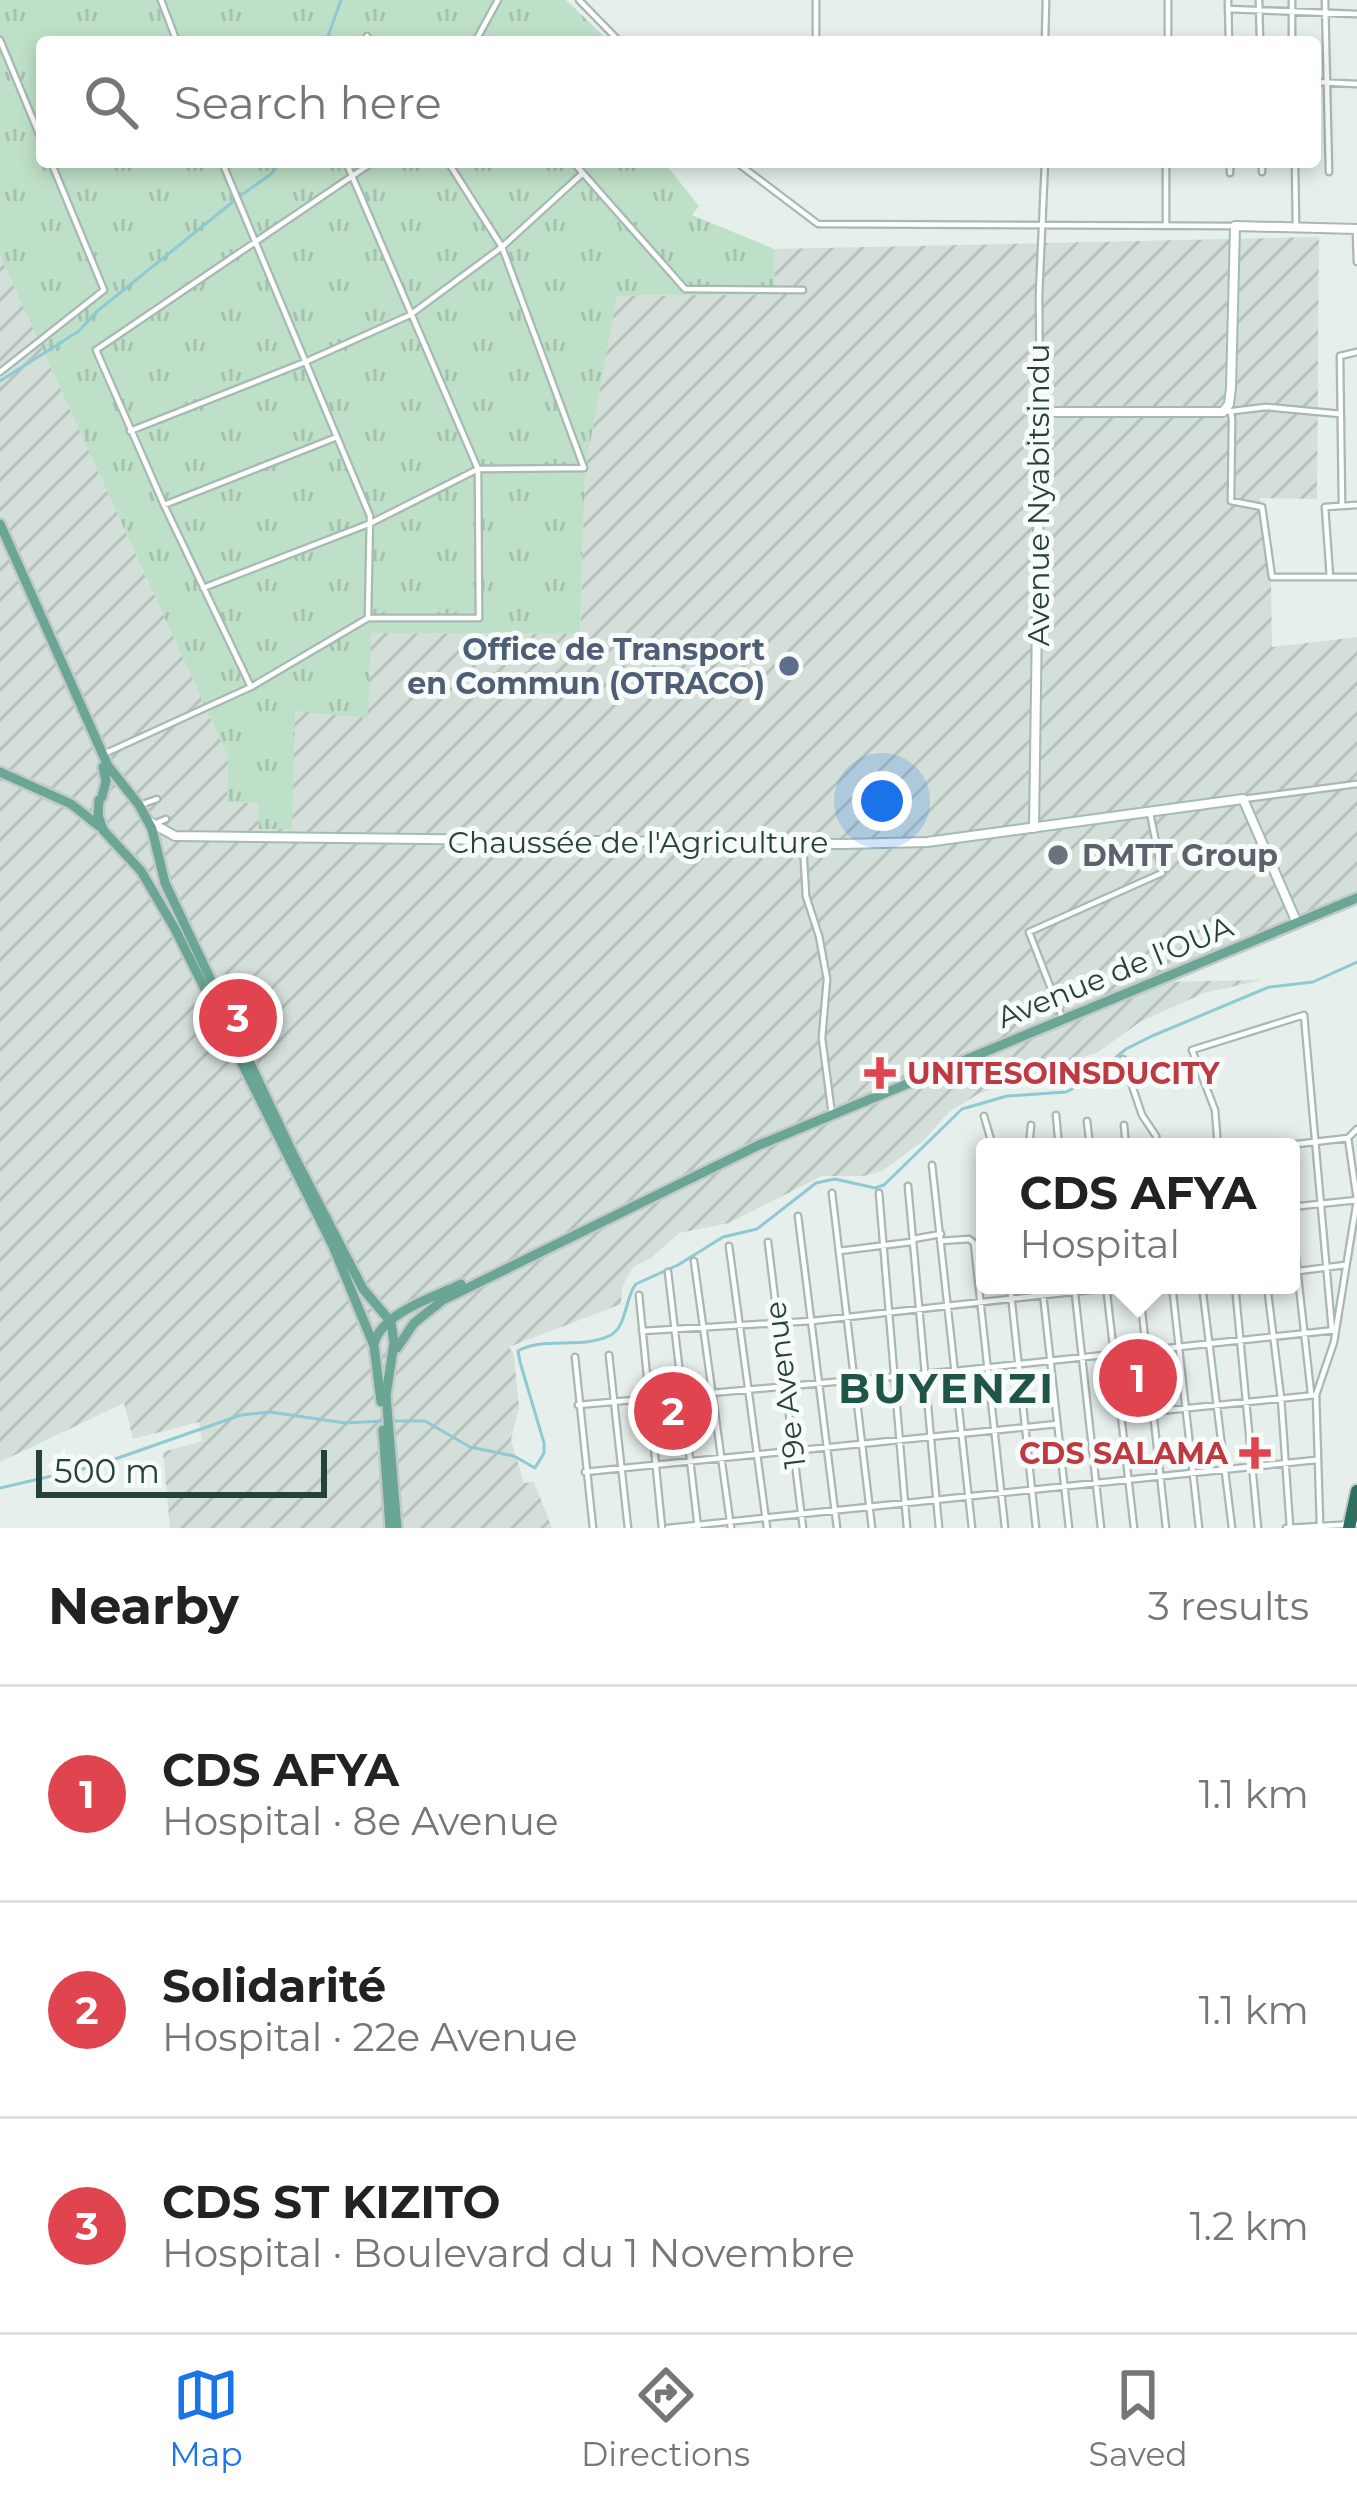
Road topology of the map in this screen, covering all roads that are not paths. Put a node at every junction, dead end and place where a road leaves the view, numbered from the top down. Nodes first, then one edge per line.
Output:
1 (161, 0) edge
2 (498, 0) edge
3 (578, 0) edge
4 (815, 0) edge
5 (1046, 0) edge
6 (1168, 0) edge
7 (1259, 0) edge
8 (1292, 0) edge
9 (1325, 0) edge
10 (1228, 4) edge
11 (1259, 9) junction
12 (1292, 10) junction
13 (1325, 12) junction
14 (1357, 14) edge
15 (175, 36) edge
16 (478, 36) edge
17 (614, 36) edge
18 (817, 36) edge
19 (1045, 36) edge
20 (1168, 36) edge
21 (1229, 36) edge
22 (1260, 36) edge
23 (1292, 36) edge
24 (0, 40) edge
25 (1321, 82) edge
26 (1328, 83) junction
27 (1357, 84) edge
28 (36, 111) edge
29 (30, 112) junction
30 (36, 126) edge
31 (53, 168) edge
32 (224, 168) edge
33 (349, 168) edge
34 (363, 168) edge
35 (452, 168) edge
36 (578, 168) edge
37 (744, 168) edge
38 (1045, 168) edge
39 (1166, 168) edge
40 (1230, 168) edge
41 (1262, 168) edge
42 (1295, 168) edge
43 (1262, 172) dead end
44 (1329, 172) dead end
45 (583, 173) junction
46 (1230, 173) dead end
47 (352, 175) junction
48 (1042, 226) junction
49 (1166, 226) junction
50 (1235, 226) junction
51 (1296, 226) junction
52 (1357, 229) edge
53 (255, 242) junction
54 (502, 247) junction
55 (1357, 262) edge
56 (803, 290) dead end
57 (410, 314) junction
58 (1357, 352) edge
59 (305, 362) junction
60 (0, 372) edge
61 (1040, 412) junction
62 (1227, 412) junction
63 (1341, 414) junction
64 (130, 431) junction
65 (337, 437) junction
66 (478, 469) junction
67 (164, 505) junction
68 (1342, 505) junction
69 (1357, 505) edge
70 (0, 524) edge
71 (371, 524) junction
72 (0, 536) edge
73 (1330, 577) junction
74 (1357, 577) edge
75 (203, 587) junction
76 (368, 618) junction
77 (251, 687) junction
78 (103, 758) junction
79 (0, 772) edge
80 (1357, 784) edge
81 (128, 792) junction
82 (100, 798) junction
83 (1243, 799) junction
84 (158, 800) dead end
85 (71, 803) junction
86 (139, 806) junction
87 (1150, 813) junction
88 (166, 819) dead end
89 (151, 823) junction
90 (1034, 828) junction
91 (103, 830) junction
92 (175, 836) junction
93 (803, 844) junction
94 (157, 854) junction
95 (130, 857) junction
96 (1357, 898) edge
97 (1297, 923) junction
98 (222, 1011) junction
99 (1063, 1019) junction
100 (1123, 1058) dead end
101 (832, 1115) junction
102 (1056, 1115) dead end
103 (984, 1116) dead end
104 (1088, 1121) dead end
105 (1030, 1125) dead end
106 (1124, 1125) dead end
107 (1357, 1129) edge
108 (990, 1138) edge
109 (1029, 1138) edge
110 (1059, 1138) edge
111 (1089, 1138) edge
112 (1125, 1138) edge
113 (1156, 1138) edge
114 (1217, 1138) edge
115 (1348, 1138) junction
116 (1316, 1143) junction
117 (1300, 1145) edge
118 (720, 1160) junction
119 (932, 1165) dead end
120 (908, 1186) dead end
121 (939, 1189) dead end
122 (832, 1193) dead end
123 (879, 1193) dead end
124 (1357, 1200) edge
125 (1322, 1203) junction
126 (1300, 1208) edge
127 (798, 1216) dead end
128 (326, 1224) junction
129 (942, 1238) junction
130 (913, 1241) junction
131 (768, 1242) dead end
132 (883, 1244) junction
133 (729, 1246) dead end
134 (839, 1251) junction
135 (694, 1261) dead end
136 (1346, 1265) junction
137 (976, 1268) edge
138 (1327, 1268) junction
139 (1300, 1271) edge
140 (668, 1272) dead end
141 (978, 1294) edge
142 (1011, 1294) edge
143 (1043, 1294) edge
144 (1075, 1294) joint
145 (1107, 1294) edge
146 (1138, 1294) edge
147 (1173, 1294) edge
148 (1203, 1294) edge
149 (1235, 1294) edge
150 (1268, 1294) edge
151 (1297, 1294) edge
152 (639, 1295) dead end
153 (1043, 1297) junction
154 (1011, 1300) junction
155 (979, 1304) junction
156 (376, 1306) junction
157 (947, 1307) junction
158 (408, 1310) junction
159 (919, 1310) junction
160 (889, 1313) junction
161 (848, 1317) junction
162 (812, 1321) junction
163 (391, 1322) junction
164 (777, 1323) junction
165 (740, 1326) junction
166 (706, 1329) junction
167 (642, 1330) junction
168 (1334, 1330) junction
169 (675, 1332) junction
170 (1303, 1334) junction
171 (1272, 1337) junction
172 (1241, 1340) junction
173 (1209, 1344) junction
174 (1178, 1347) junction
175 (375, 1350) junction
176 (1145, 1351) junction
177 (1114, 1354) junction
178 (609, 1355) dead end
179 (1082, 1356) junction
180 (575, 1357) dead end
181 (391, 1358) junction
182 (1049, 1360) junction
183 (1016, 1364) junction
184 (985, 1368) junction
185 (955, 1371) junction
186 (924, 1374) junction
187 (894, 1377) junction
188 (855, 1381) junction
189 (820, 1384) junction
190 (785, 1388) junction
191 (749, 1390) junction
192 (714, 1393) junction
193 (1313, 1395) junction
194 (682, 1396) junction
195 (1281, 1398) junction
196 (647, 1399) junction
197 (1249, 1401) junction
198 (613, 1402) junction
199 (1218, 1404) junction
200 (578, 1405) junction
201 (1187, 1408) junction
202 (1153, 1411) junction
203 (385, 1413) junction
204 (1120, 1414) junction
205 (1057, 1424) junction
206 (1023, 1427) junction
207 (993, 1430) junction
208 (960, 1432) junction
209 (929, 1436) junction
210 (900, 1438) junction
211 (862, 1445) junction
212 (829, 1447) junction
213 (794, 1451) junction
214 (758, 1454) junction
215 (723, 1457) junction
216 (690, 1460) junction
217 (1316, 1460) junction
218 (1285, 1463) junction
219 (656, 1464) junction
220 (1253, 1467) junction
221 (621, 1468) junction
222 (1223, 1470) junction
223 (586, 1472) junction
224 (1193, 1473) junction
225 (1161, 1477) junction
226 (1129, 1480) junction
227 (1097, 1484) junction
228 (1065, 1487) junction
229 (1032, 1491) junction
230 (1357, 1491) edge
231 (1000, 1494) junction
232 (968, 1498) junction
233 (936, 1502) junction
234 (905, 1505) junction
235 (869, 1508) junction
236 (835, 1510) junction
237 (801, 1514) junction
238 (766, 1517) junction
239 (1320, 1524) junction
240 (730, 1525) edge
241 (1354, 1525) edge
242 (698, 1526) edge
243 (393, 1528) edge
244 (592, 1528) edge
245 (628, 1528) edge
246 (665, 1528) edge
247 (767, 1528) edge
248 (803, 1528) edge
249 (837, 1528) edge
250 (872, 1528) edge
251 (907, 1528) edge
252 (939, 1528) edge
253 (972, 1528) edge
254 (1005, 1528) edge
255 (1036, 1528) edge
256 (1069, 1528) edge
257 (1101, 1528) edge
258 (1134, 1528) edge
259 (1166, 1528) edge
260 (1199, 1528) edge
261 (1232, 1528) edge
262 (1258, 1528) edge
263 (1288, 1528) edge

1 - 15 street
2 - 16 street
3 - 17 street
4 - 18 street
5 - 19 street
6 - 20 street
7 - 11 street
8 - 12 street
9 - 13 street
10 - 11 street
10 - 21 street
11 - 12 street
11 - 22 street
12 - 13 street
12 - 23 street
13 - 14 street
13 - 26 street
24 - 29 street
25 - 26 street
26 - 27 street
26 - 44 street
28 - 29 street
29 - 30 street
31 - 60 street
32 - 53 street
33 - 47 street
34 - 47 street
35 - 54 street
36 - 45 street
37 - 48 street
38 - 48 street, Avenue Nyabitsindu
39 - 49 street
40 - 46 street
41 - 43 street
42 - 51 street
45 - 54 street
45 - 56 street
47 - 53 street
47 - 57 street
48 - 49 street
48 - 61 street, Avenue Nyabitsindu
49 - 50 street
50 - 51 street
50 - 62 street
51 - 52 street
52 - 55 street
53 - 59 street
53 - 64 street
54 - 57 street
54 - 66 street
57 - 59 street
57 - 66 street
58 - 63 street
59 - 64 street
59 - 65 street
61 - 62 street
61 - 90 street, Avenue Nyabitsindu
62 - 63 street
62 - 73 street
63 - 68 street
64 - 67 street
65 - 67 street
65 - 71 street
66 - 71 street
66 - 76 street
67 - 75 street
68 - 69 street
68 - 73 street
70 - 78 main road
71 - 75 street
71 - 76 street
72 - 78 main road
73 - 74 street
75 - 77 street
76 - 77 street
77 - 78 street
78 - 81 main road
78 - 82 main road
79 - 85 main road
80 - 83 street, Chaussée de l'Agriculture
81 - 82 main road
81 - 86 main road
82 - 85 main road
82 - 91 main road
83 - 87 street, Chaussée de l'Agriculture
83 - 97 street
84 - 86 street
85 - 91 main road
86 - 89 main road
87 - 90 street, Chaussée de l'Agriculture
87 - 99 street
88 - 89 street
89 - 92 street, Chaussée de l'Agriculture
89 - 94 main road
90 - 93 street, Chaussée de l'Agriculture
91 - 95 main road
92 - 93 street, Chaussée de l'Agriculture
92 - 94 street
93 - 101 street
94 - 95 main road
94 - 98 main road
95 - 98 main road
96 - 97 main road, Avenue de l'OUA
97 - 99 main road, Avenue de l'OUA
98 - 128 main road
99 - 101 main road, Avenue de l'OUA
100 - 113 street
101 - 118 main road, Avenue de l'OUA
102 - 110 street
103 - 108 street
104 - 111 street
105 - 109 street
106 - 112 street
107 - 115 street
114 - 116 street
115 - 116 street
115 - 124 street
116 - 117 street
116 - 125 street
118 - 158 main road, Avenue de l'OUA
118 - 181 main road, Avenue de l'OUA
119 - 129 street
120 - 130 street
121 - 129 street
122 - 134 street
123 - 132 street
124 - 125 street
124 - 136 street
125 - 126 street
125 - 138 street
127 - 162 street
128 - 156 main road
128 - 175 main road
129 - 130 street
129 - 137 street
129 - 157 street
130 - 132 street
130 - 159 street
131 - 164 street, 19e Avenue
132 - 134 street
132 - 160 street
133 - 165 street
134 - 161 street
135 - 166 street
136 - 138 street
136 - 168 street
138 - 139 street
138 - 168 street
140 - 169 street
141 - 155 street
142 - 154 street
143 - 153 street
144 - 153 street
144 - 179 street
145 - 177 street
146 - 176 street
147 - 174 street
148 - 173 street
149 - 172 street
150 - 171 street
151 - 170 street
152 - 167 street
153 - 154 street
153 - 182 street
154 - 155 street
154 - 183 street
155 - 157 street
155 - 184 street
156 - 158 main road
156 - 163 main road
157 - 159 street
157 - 185 street
158 - 163 main road, Avenue de l'OUA
159 - 160 street
159 - 186 street
160 - 161 street
160 - 187 street
161 - 162 street
161 - 188 street
162 - 164 street
162 - 189 street
163 - 175 main road, Avenue de l'OUA
163 - 181 main road
164 - 165 street
164 - 190 street, 19e Avenue
165 - 166 street
165 - 191 street
166 - 169 street
166 - 192 street
167 - 169 street
167 - 196 street
168 - 170 street
168 - 193 street
169 - 194 street
170 - 171 street
170 - 193 street
171 - 172 street
171 - 195 street
172 - 173 street
172 - 197 street
173 - 174 street
173 - 199 street
174 - 176 street
174 - 201 street
175 - 181 main road
175 - 203 main road
176 - 177 street
176 - 202 street
177 - 179 street
177 - 204 street
178 - 198 street
179 - 182 street
179 - 227 street
180 - 200 street
181 - 203 main road
182 - 183 street
182 - 205 street
183 - 184 street
183 - 206 street
184 - 185 street
184 - 207 street
185 - 186 street
185 - 208 street
186 - 187 street
186 - 209 street
187 - 188 street
187 - 210 street
188 - 189 street
188 - 211 street
189 - 190 street
189 - 212 street
190 - 191 street
190 - 213 street, 19e Avenue
191 - 192 street
191 - 214 street
192 - 194 street
192 - 215 street
193 - 195 street
193 - 217 street
194 - 196 street
194 - 216 street
195 - 197 street
195 - 218 street
196 - 198 street
196 - 219 street
197 - 199 street
197 - 220 street
198 - 200 street
198 - 221 street
199 - 201 street
199 - 222 street
200 - 223 street
201 - 202 street
201 - 224 street
202 - 204 street
202 - 225 street
203 - 243 main road
204 - 226 street
205 - 206 street
205 - 228 street
206 - 207 street
206 - 229 street
207 - 208 street
207 - 231 street
208 - 209 street
208 - 232 street
209 - 210 street
209 - 233 street
210 - 211 street
210 - 234 street
211 - 212 street
211 - 235 street
212 - 213 street
212 - 236 street
213 - 214 street
213 - 237 street, 19e Avenue
214 - 215 street
214 - 238 street
215 - 216 street
215 - 240 street
216 - 219 street
216 - 242 street
217 - 218 street
217 - 239 street
218 - 220 street
218 - 263 street
219 - 221 street
219 - 246 street
220 - 222 street
220 - 262 street
221 - 223 street
221 - 245 street
222 - 224 street
222 - 261 street
223 - 244 street
224 - 225 street
224 - 260 street
225 - 226 street
225 - 259 street
226 - 227 street
226 - 258 street
227 - 228 street
227 - 257 street
228 - 229 street
228 - 256 street
229 - 231 street
229 - 255 street
230 - 241 highway
231 - 232 street
231 - 254 street
232 - 233 street
232 - 253 street
233 - 234 street
233 - 252 street
234 - 235 street
234 - 251 street
235 - 236 street
235 - 250 street
236 - 237 street
236 - 249 street
237 - 238 street
237 - 248 street, 19e Avenue
238 - 240 street
238 - 247 street
239 - 241 street
239 - 263 street
240 - 242 street
242 - 246 street

